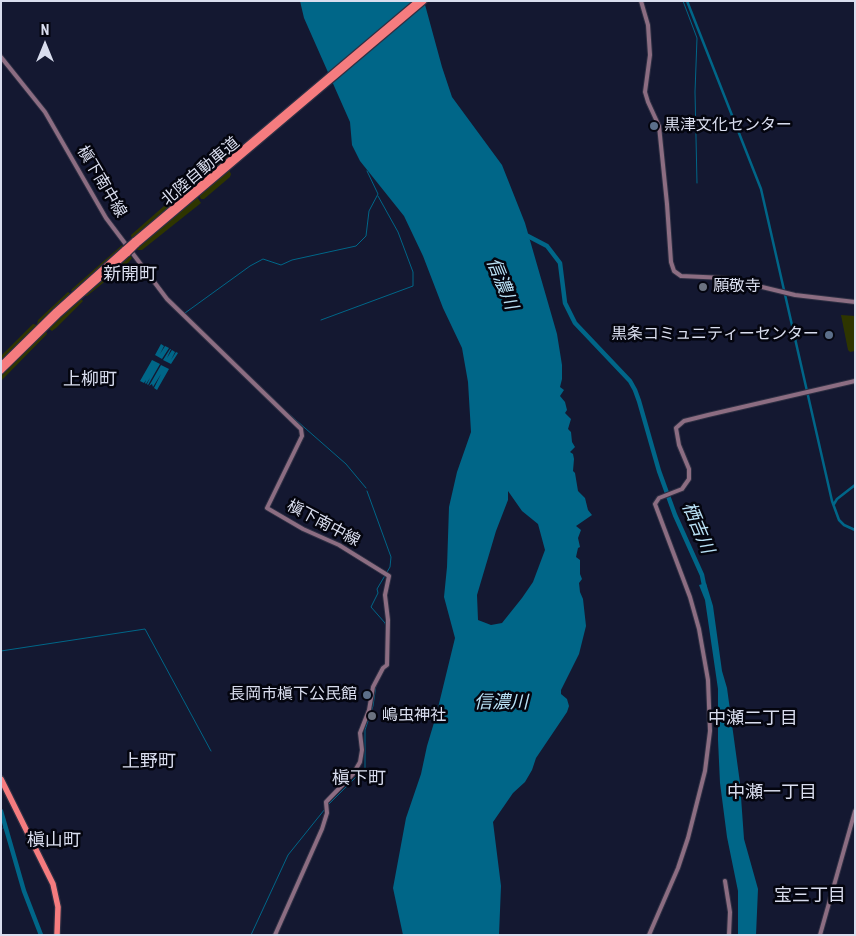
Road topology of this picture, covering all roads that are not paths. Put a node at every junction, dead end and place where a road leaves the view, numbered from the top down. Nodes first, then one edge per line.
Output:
1 (418, 1) edge
2 (424, 1) edge
3 (640, 1) edge
4 (1, 57) edge
5 (235, 158) junction
6 (126, 251) junction
7 (855, 302) edge
8 (1, 365) edge
9 (1, 371) edge
10 (855, 381) edge
11 (1, 780) edge
12 (855, 810) edge
13 (725, 881) dead end
14 (57, 935) edge
15 (275, 935) edge
16 (649, 935) edge
17 (729, 935) edge
18 (820, 935) edge

1 - 5 highway, 北陸自動車道
2 - 5 highway, 北陸自動車道
3 - 7 street
4 - 15 street, 槇下南中線
5 - 6 highway, 北陸自動車道, bridge
6 - 8 highway, 北陸自動車道
6 - 9 highway, 北陸自動車道
10 - 16 street
11 - 14 highway
12 - 18 street
13 - 17 street

